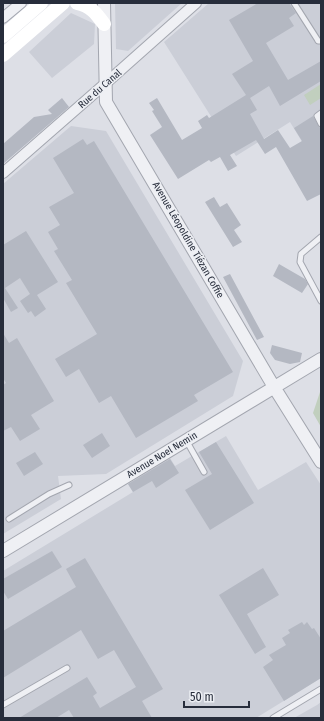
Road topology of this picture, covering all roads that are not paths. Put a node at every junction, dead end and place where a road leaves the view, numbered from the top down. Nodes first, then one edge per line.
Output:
1 (21, 3) edge
2 (41, 3) edge
3 (63, 3) edge
4 (77, 3) edge
5 (104, 3) edge
6 (196, 3) edge
7 (294, 3) edge
8 (3, 18) edge
9 (104, 24) junction
10 (3, 36) edge
11 (321, 41) edge
12 (3, 55) edge
13 (106, 83) junction
14 (321, 113) edge
15 (321, 124) edge
16 (3, 173) edge
17 (321, 237) edge
18 (321, 301) edge
19 (321, 359) edge
20 (274, 387) junction
21 (186, 440) junction
22 (321, 462) edge
23 (204, 472) dead end
24 (69, 486) dead end
25 (9, 519) dead end
26 (3, 551) edge
27 (67, 668) dead end
28 (321, 689) edge
29 (3, 705) edge
30 (273, 718) edge

1 - 8 street
2 - 10 main road
3 - 12 main road
4 - 9 main road
5 - 9 street, Avenue Léopoldine Tiézan Coffie
6 - 13 street, Rue du Canal
7 - 11 lane
9 - 13 street, Avenue Léopoldine Tiézan Coffie
13 - 16 street, Rue du Canal
13 - 20 street, Avenue Léopoldine Tiézan Coffie
14 - 15 lane
17 - 18 lane
19 - 20 street, Avenue Noel Nemin
20 - 21 street, Avenue Noel Nemin
20 - 22 street, Avenue Léopoldine Tiézan Coffie
21 - 23 lane
21 - 26 street, Avenue Noel Nemin
24 - 25 lane
27 - 29 lane
28 - 30 lane

